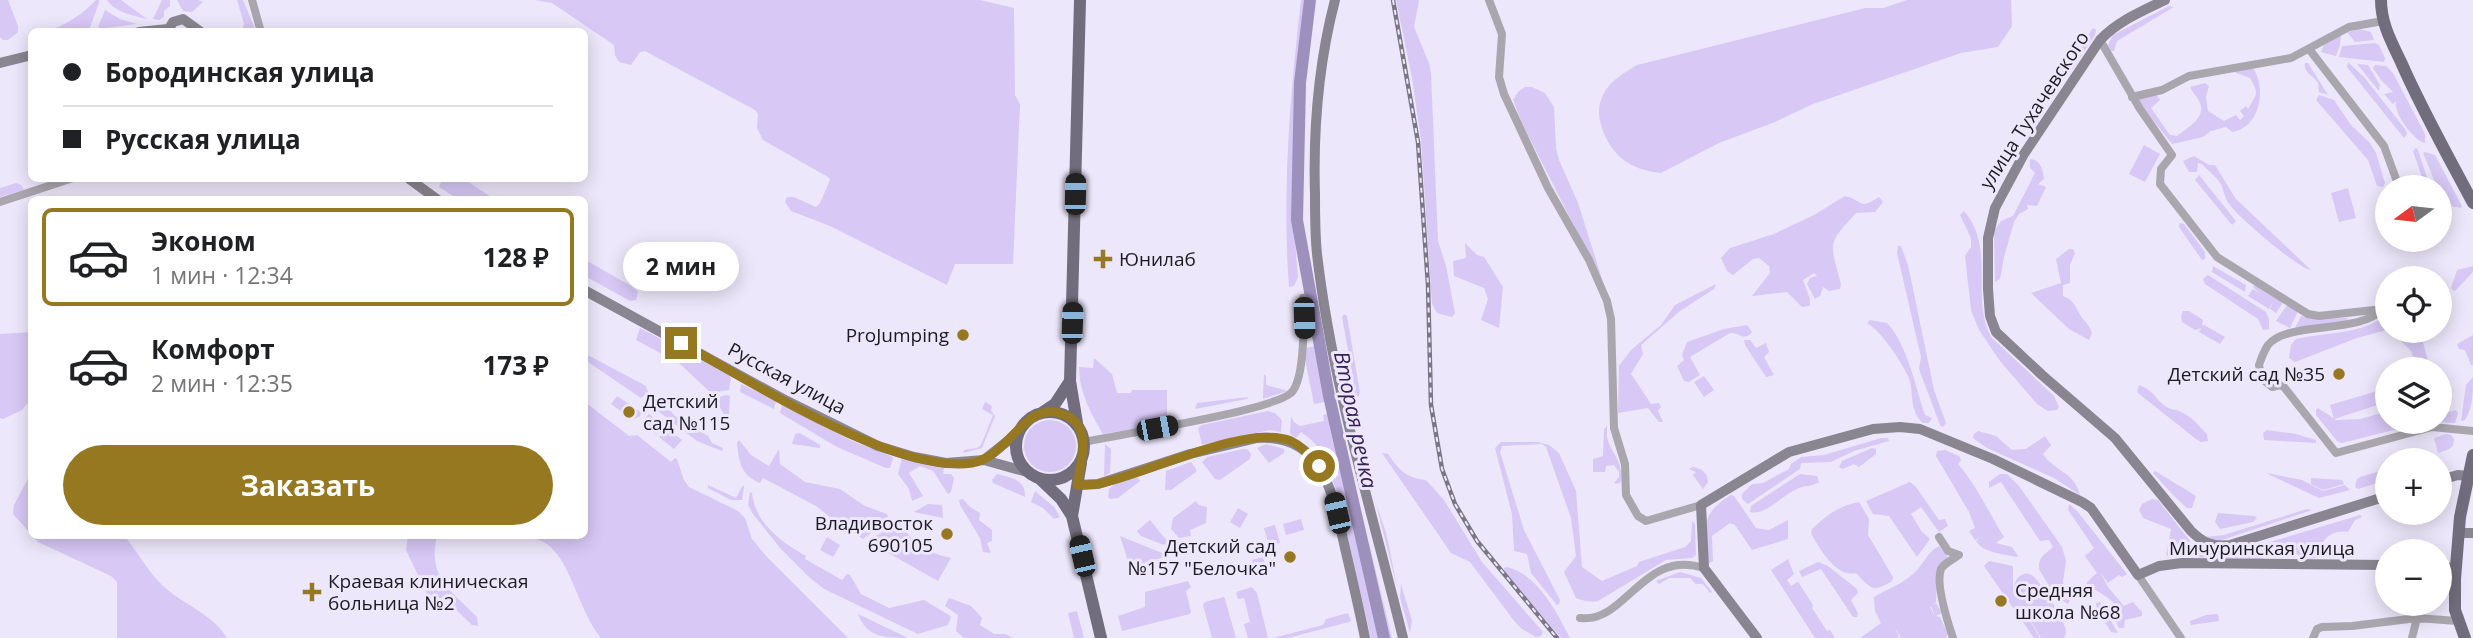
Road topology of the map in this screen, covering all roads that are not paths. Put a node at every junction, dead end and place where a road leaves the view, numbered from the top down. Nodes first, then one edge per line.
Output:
1 (252, 0) edge
2 (1080, 0) edge
3 (1335, 0) edge
4 (1489, 0) edge
5 (2165, 0) edge
6 (2381, 0) edge
7 (2383, 21) junction
8 (168, 28) edge
9 (195, 28) edge
10 (260, 28) edge
11 (2100, 40) junction
12 (2309, 49) junction
13 (28, 56) edge
14 (0, 63) edge
15 (2132, 97) junction
16 (2395, 175) edge
17 (61, 182) edge
18 (413, 182) edge
19 (433, 196) edge
20 (0, 202) edge
21 (2473, 203) edge
22 (588, 292) edge
23 (1303, 298) dead end
24 (1070, 382) junction
25 (1042, 412) junction
26 (1077, 424) junction
27 (2473, 431) edge
28 (1019, 432) junction
29 (1084, 442) junction
30 (2473, 455) edge
31 (984, 460) junction
32 (1081, 462) junction
33 (1027, 472) junction
34 (2468, 476) junction
35 (2452, 477) edge
36 (1040, 479) junction
37 (1077, 485) junction
38 (2375, 500) edge
39 (1701, 505) junction
40 (1072, 516) junction
41 (2458, 533) junction
42 (2473, 533) edge
43 (1939, 537) dead end
44 (2375, 565) edge
45 (1704, 568) junction
46 (2452, 568) edge
47 (2456, 568) junction
48 (2138, 575) junction
49 (1580, 618) dead end
50 (2417, 618) junction
51 (2457, 621) junction
52 (1101, 638) edge
53 (1365, 638) edge
54 (1403, 638) edge
55 (1757, 638) edge
56 (1953, 638) edge
57 (2181, 638) edge
58 (2313, 638) edge
59 (2412, 638) edge
60 (2465, 638) edge

1 - 10 street
2 - 24 main road
3 - 54 street
4 - 39 street
5 - 11 street, улица Тухачевского
6 - 7 main road
7 - 12 street
7 - 21 main road
8 - 9 street
11 - 15 street
11 - 38 street, улица Тухачевского
12 - 15 street
12 - 16 street
13 - 14 street
15 - 27 street
17 - 20 street
18 - 19 street
22 - 31 street, Русская улица
23 - 29 street
24 - 25 main road
24 - 26 main road
25 - 26 main road
25 - 28 main road
26 - 29 main road
28 - 31 street
28 - 33 main road
29 - 32 main road
30 - 34 main road
31 - 33 street, Русская улица
32 - 36 main road
32 - 37 main road
33 - 36 main road
34 - 35 street
34 - 41 main road
36 - 40 main road
37 - 40 main road
37 - 53 street
39 - 45 street
39 - 48 street
40 - 52 main road
41 - 42 street
41 - 47 main road
43 - 56 street
44 - 48 street, Мичуринская улица
45 - 49 street
45 - 55 street
46 - 47 street
47 - 51 main road
48 - 57 street
50 - 51 street
50 - 58 street
50 - 59 street
51 - 60 main road

